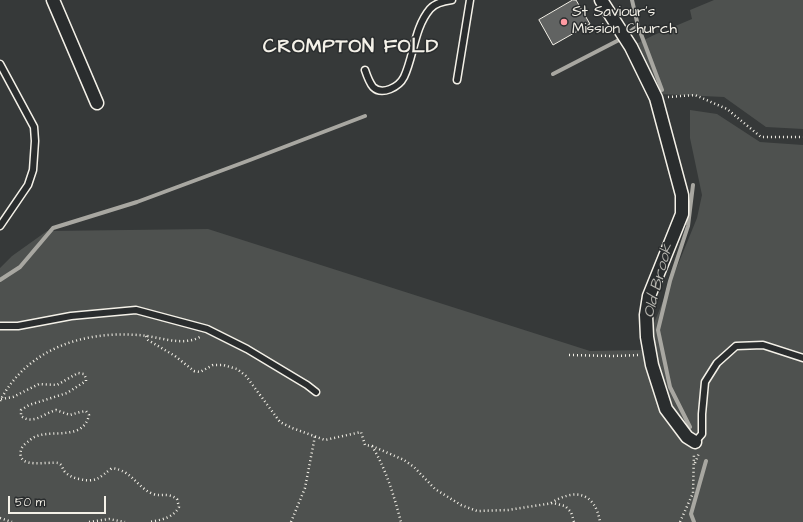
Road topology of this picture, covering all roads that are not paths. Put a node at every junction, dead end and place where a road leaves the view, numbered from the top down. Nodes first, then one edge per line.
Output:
1 (53, 0) edge
2 (452, 0) edge
3 (470, 0) edge
4 (601, 0) edge
5 (0, 64) edge
6 (365, 70) dead end
7 (457, 80) dead end
8 (97, 103) dead end
9 (0, 226) edge
10 (0, 326) edge
11 (803, 358) edge
12 (316, 392) dead end
13 (695, 442) joint

1 - 8 street
2 - 6 lane
3 - 7 lane
4 - 13 street
5 - 9 lane
10 - 12 lane
11 - 13 lane

